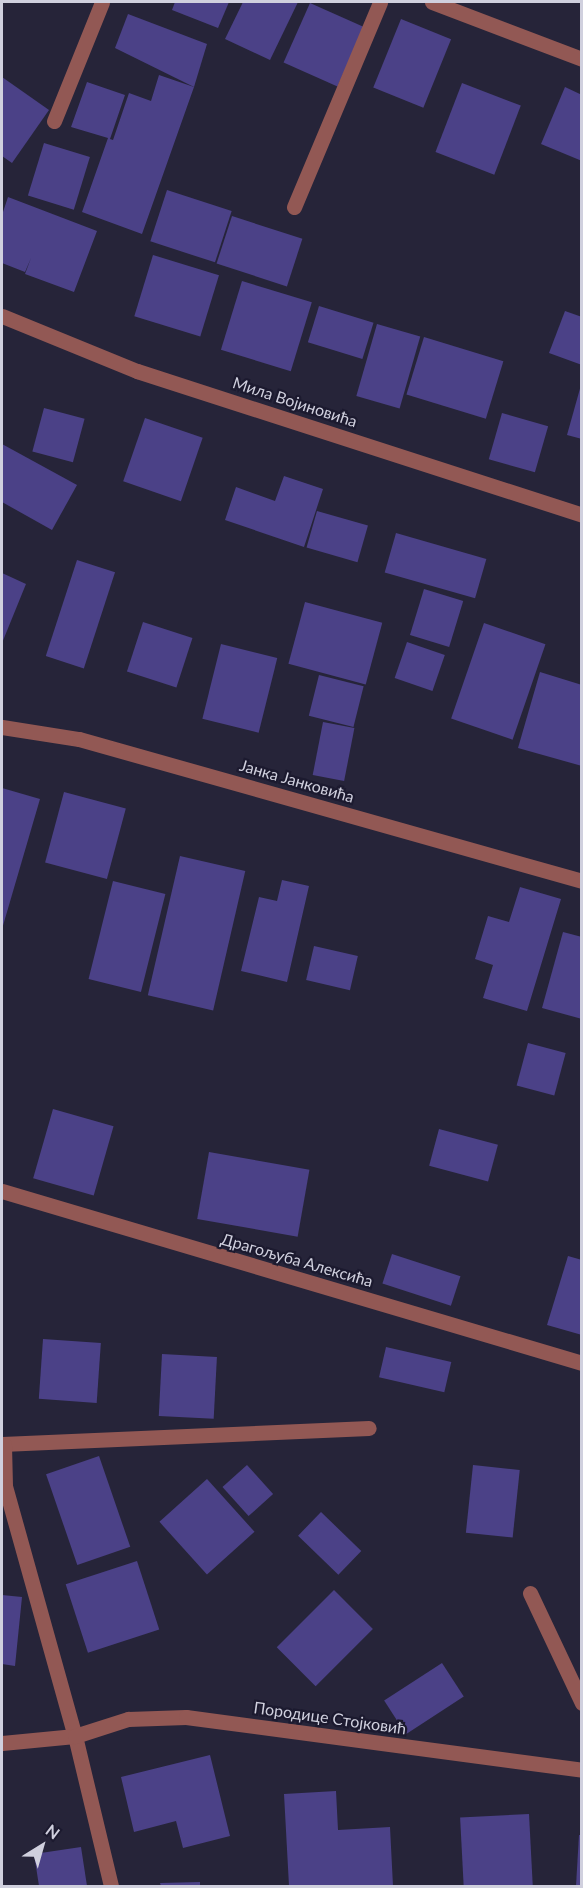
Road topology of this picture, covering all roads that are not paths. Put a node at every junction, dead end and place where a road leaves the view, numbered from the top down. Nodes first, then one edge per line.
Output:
1 (102, 2) edge
2 (380, 2) edge
3 (432, 2) edge
4 (582, 58) edge
5 (54, 121) dead end
6 (294, 207) dead end
7 (2, 315) edge
8 (582, 515) edge
9 (2, 727) edge
10 (582, 880) edge
11 (2, 1191) edge
12 (582, 1363) edge
13 (369, 1428) dead end
14 (3, 1444) edge
15 (531, 1593) dead end
16 (582, 1703) edge
17 (75, 1736) junction
18 (2, 1743) edge
19 (582, 1770) edge
20 (111, 1887) edge

1 - 5 street
2 - 6 street
3 - 4 street
7 - 8 street, Мила Војиновића
9 - 10 street, Јанка Јанковића
11 - 12 street, Драгољуба Алексића
13 - 14 street
14 - 17 street
15 - 16 street
17 - 18 street, Породице Стојковић
17 - 19 street, Породице Стојковић
17 - 20 street

